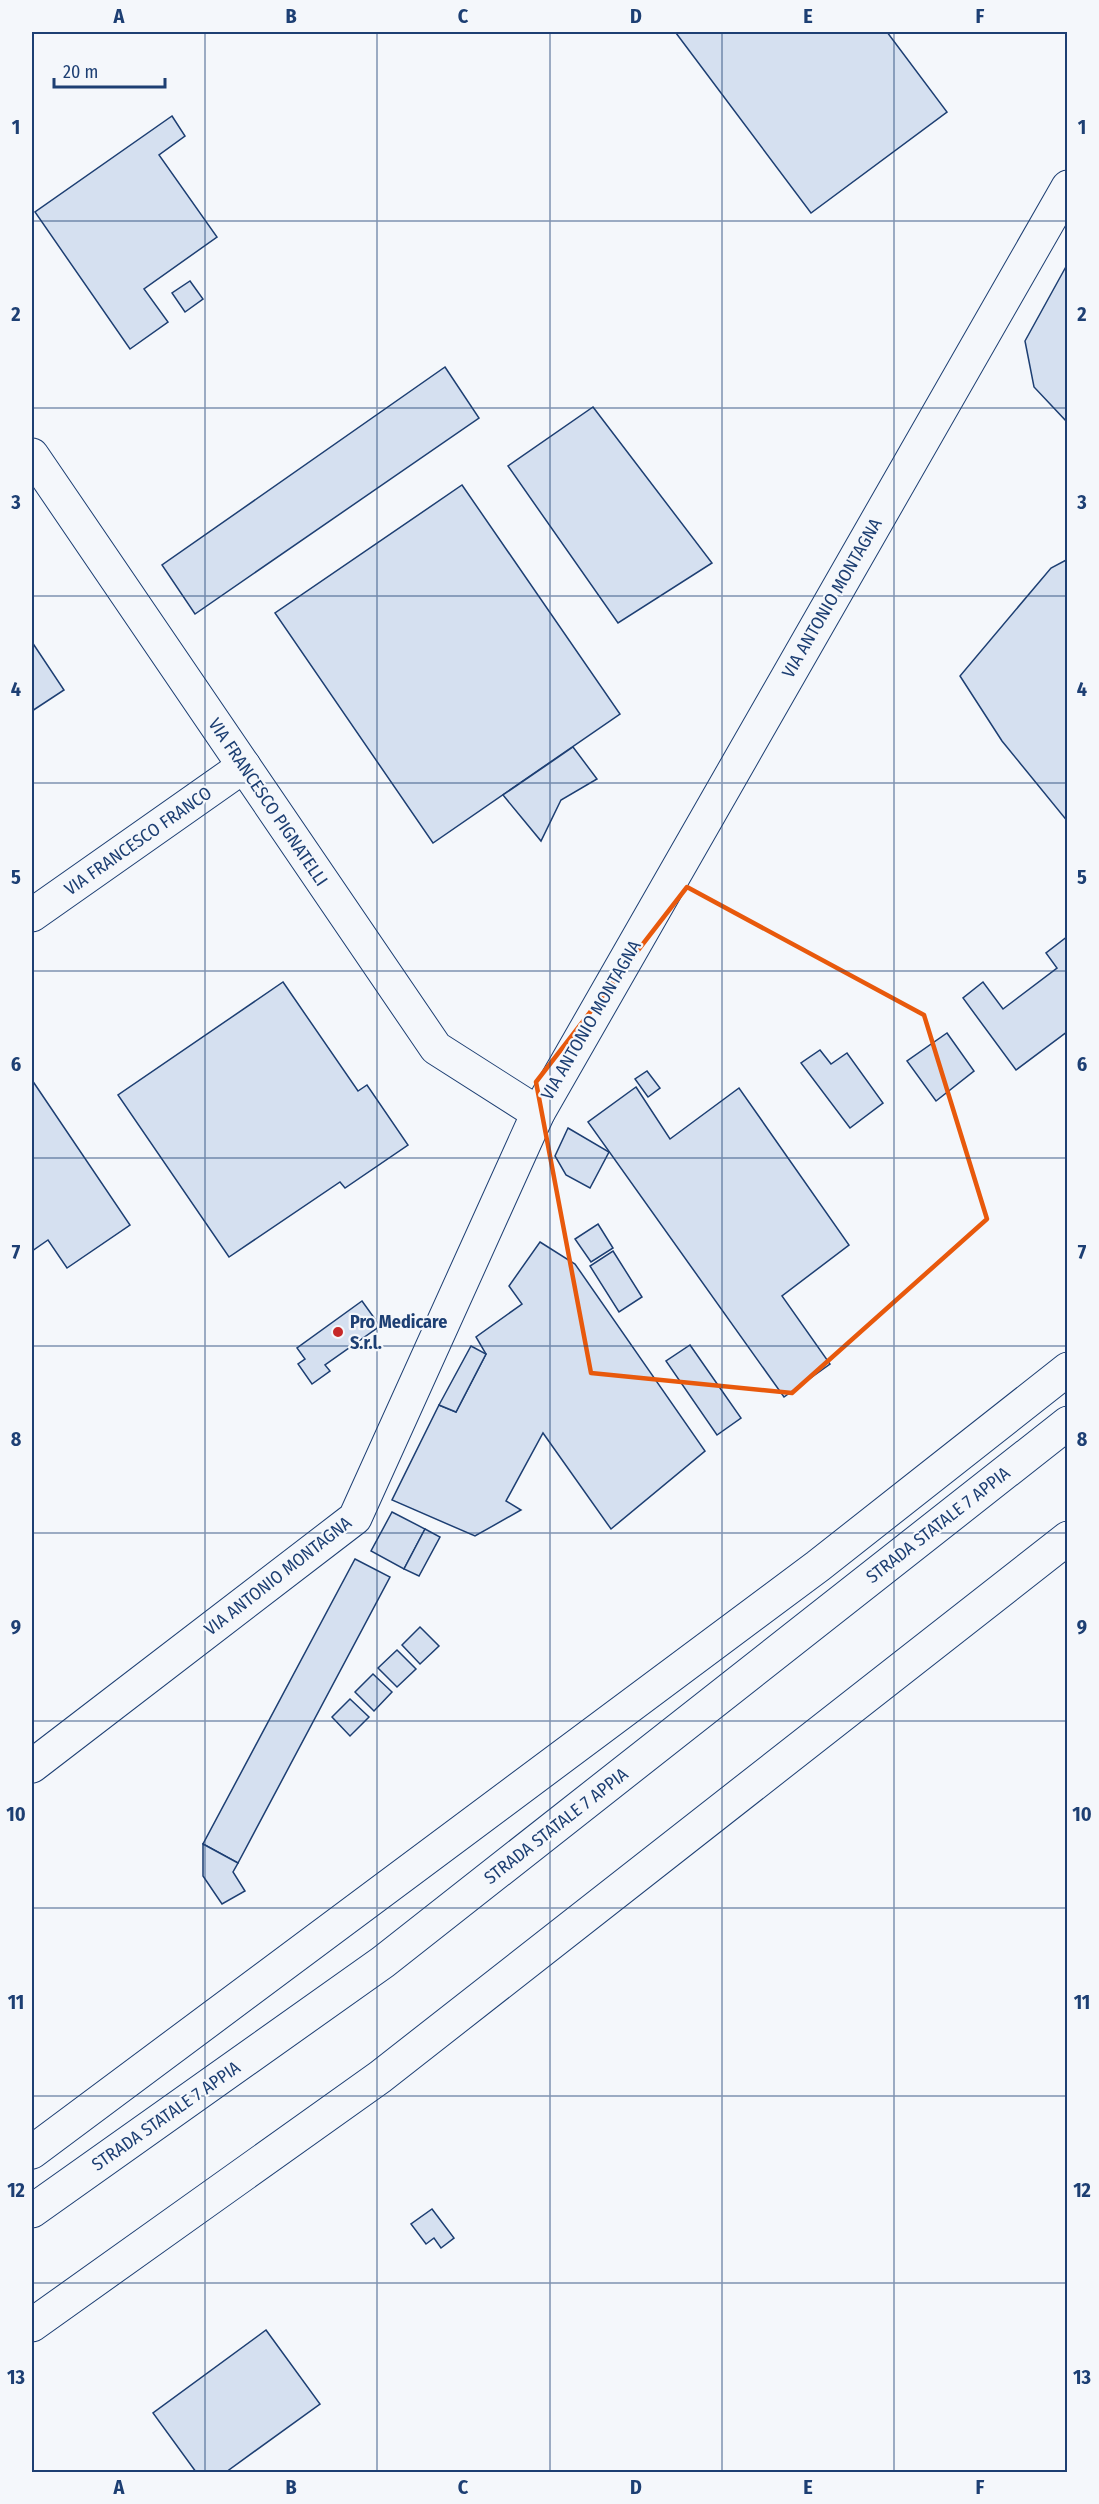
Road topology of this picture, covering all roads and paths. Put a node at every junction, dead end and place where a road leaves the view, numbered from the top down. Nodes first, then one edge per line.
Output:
1 (1068, 187) edge
2 (32, 455) edge
3 (244, 766) junction
4 (32, 915) edge
5 (538, 1113) junction
6 (1068, 1370) edge
7 (1068, 1423) edge
8 (1068, 1538) edge
9 (32, 1766) edge
10 (32, 2152) edge
11 (32, 2211) edge
12 (32, 2325) edge

1 - 5 main road, VIA ANTONIO MONTAGNA
2 - 3 main road, VIA FRANCESCO PIGNATELLI
3 - 4 main road, VIA FRANCESCO FRANCO
3 - 5 main road, VIA FRANCESCO PIGNATELLI
5 - 9 main road, VIA ANTONIO MONTAGNA
6 - 10 main road
7 - 11 main road, STRADA STATALE 7 APPIA
8 - 12 main road

